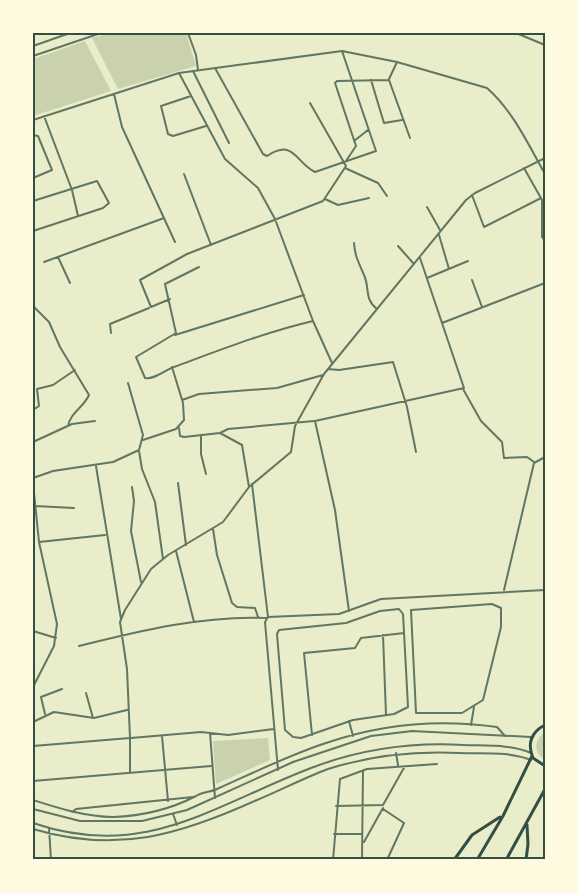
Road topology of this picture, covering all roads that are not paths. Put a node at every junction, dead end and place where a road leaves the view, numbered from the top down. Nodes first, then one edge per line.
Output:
1 (57, 33) edge
2 (70, 33) edge
3 (100, 33) edge
4 (188, 33) edge
5 (516, 33) edge
6 (58, 37) junction
7 (545, 45) edge
8 (33, 46) edge
9 (342, 51) junction
10 (33, 56) edge
11 (397, 63) junction
12 (215, 68) junction
13 (198, 70) junction
14 (193, 71) junction
15 (179, 73) junction
16 (371, 80) junction
17 (389, 80) junction
18 (352, 81) junction
19 (114, 94) junction
20 (191, 96) junction
21 (310, 103) dead end
22 (44, 116) junction
23 (33, 120) edge
24 (402, 120) junction
25 (206, 126) junction
26 (369, 129) junction
27 (33, 135) edge
28 (410, 138) dead end
29 (354, 141) junction
30 (229, 143) dead end
31 (545, 158) edge
32 (537, 161) junction
33 (345, 162) junction
34 (345, 168) junction
35 (524, 168) junction
36 (184, 174) dead end
37 (545, 174) edge
38 (33, 178) edge
39 (72, 190) junction
40 (472, 195) junction
41 (387, 196) dead end
42 (369, 198) dead end
43 (541, 198) junction
44 (325, 199) junction
45 (33, 201) edge
46 (427, 207) dead end
47 (78, 217) junction
48 (164, 218) junction
49 (275, 219) junction
50 (33, 231) edge
51 (440, 233) junction
52 (545, 241) edge
53 (175, 242) dead end
54 (354, 243) dead end
55 (211, 245) junction
56 (398, 246) dead end
57 (58, 256) junction
58 (420, 257) junction
59 (468, 261) dead end
60 (44, 262) dead end
61 (414, 265) junction
62 (198, 267) dead end
63 (449, 269) junction
64 (427, 278) junction
65 (472, 280) dead end
66 (70, 283) dead end
67 (545, 283) edge
68 (304, 295) junction
69 (170, 299) junction
70 (33, 306) edge
71 (151, 307) junction
72 (482, 307) junction
73 (378, 309) junction
74 (313, 321) junction
75 (442, 322) junction
76 (111, 333) dead end
77 (175, 335) junction
78 (332, 363) junction
79 (172, 368) junction
80 (328, 369) junction
81 (75, 370) junction
82 (324, 374) junction
83 (128, 383) dead end
84 (463, 389) junction
85 (182, 400) junction
86 (405, 402) junction
87 (33, 410) edge
88 (95, 421) dead end
89 (315, 421) junction
90 (297, 423) junction
91 (68, 426) junction
92 (179, 428) junction
93 (220, 433) junction
94 (201, 435) junction
95 (142, 440) junction
96 (33, 442) edge
97 (139, 450) junction
98 (416, 452) dead end
99 (545, 457) edge
100 (535, 462) junction
101 (96, 466) junction
102 (206, 474) dead end
103 (33, 478) edge
104 (33, 483) edge
105 (178, 483) dead end
106 (250, 485) junction
107 (132, 487) dead end
108 (34, 506) junction
109 (74, 508) dead end
110 (213, 530) junction
111 (38, 534) junction
112 (33, 535) edge
113 (105, 535) junction
114 (39, 542) junction
115 (186, 545) junction
116 (176, 551) junction
117 (163, 559) junction
118 (141, 582) junction
119 (545, 590) edge
120 (504, 591) junction
121 (349, 611) junction
122 (267, 617) junction
123 (259, 618) junction
124 (121, 619) junction
125 (194, 622) junction
126 (33, 631) edge
127 (404, 633) junction
128 (121, 634) junction
129 (383, 635) junction
130 (56, 638) junction
131 (79, 646) dead end
132 (33, 687) edge
133 (62, 689) dead end
134 (86, 693) dead end
135 (474, 706) junction
136 (127, 710) junction
137 (45, 714) junction
138 (386, 715) junction
139 (93, 718) junction
140 (349, 721) junction
141 (33, 722) edge
142 (471, 725) junction
143 (545, 726) edge
144 (274, 729) junction
145 (210, 733) junction
146 (312, 735) junction
147 (353, 735) junction
148 (162, 736) junction
149 (505, 736) junction
150 (131, 738) junction
151 (531, 738) junction
152 (454, 745) junction
153 (33, 746) edge
154 (396, 753) junction
155 (454, 753) junction
156 (531, 756) junction
157 (277, 762) junction
158 (437, 764) dead end
159 (211, 766) junction
160 (398, 766) junction
161 (405, 766) junction
162 (545, 766) edge
163 (165, 770) junction
164 (278, 770) junction
165 (363, 771) junction
166 (130, 773) junction
167 (33, 781) edge
168 (545, 789) edge
169 (214, 791) junction
170 (195, 796) junction
171 (215, 798) junction
172 (33, 800) edge
173 (176, 800) junction
174 (168, 801) junction
175 (176, 806) junction
176 (336, 806) junction
177 (361, 806) junction
178 (383, 807) junction
179 (33, 809) edge
180 (72, 812) junction
181 (178, 813) junction
182 (173, 814) junction
183 (503, 816) junction
184 (33, 823) edge
185 (527, 824) junction
186 (177, 825) junction
187 (49, 828) junction
188 (33, 829) edge
189 (50, 834) junction
190 (334, 834) junction
191 (363, 834) junction
192 (100, 836) junction
193 (99, 842) junction
194 (363, 843) junction
195 (51, 860) edge
196 (333, 860) edge
197 (362, 860) edge
198 (387, 860) edge
199 (454, 860) edge
200 (477, 860) edge
201 (506, 860) edge
202 (525, 860) edge

1 - 6 street
2 - 6 street
3 - 10 street
4 - 13 street
5 - 7 street
6 - 8 street
9 - 11 street
9 - 12 street
9 - 18 street
11 - 17 street
11 - 32 street
12 - 13 street
12 - 33 street
13 - 14 street
14 - 15 street
14 - 30 street
15 - 19 street
15 - 20 street
16 - 17 street
16 - 18 street
16 - 24 street
17 - 24 street
18 - 26 street
18 - 29 street
19 - 22 street
19 - 48 street
20 - 25 street
20 - 25 street
21 - 33 street
22 - 23 street
22 - 39 street
24 - 28 street
25 - 49 street
26 - 29 street
26 - 33 street
27 - 38 street
29 - 33 street
31 - 32 street
32 - 35 street
32 - 37 street
33 - 34 street
34 - 41 street
34 - 44 street
35 - 40 street
35 - 43 street
36 - 55 street
39 - 45 street
39 - 47 street
39 - 47 street
40 - 43 street
40 - 51 street
42 - 44 street
43 - 52 street
44 - 49 street
46 - 51 street
47 - 50 street
48 - 53 street
48 - 57 street
49 - 55 street
49 - 68 street
51 - 58 street
51 - 63 street
54 - 73 street
55 - 71 street
56 - 61 street
57 - 60 street
57 - 66 street
58 - 61 street
58 - 64 street
59 - 63 street
61 - 73 street
62 - 69 street
63 - 64 street
64 - 75 street
65 - 72 street
67 - 72 street
68 - 74 street
68 - 77 street
69 - 71 street
69 - 77 street
70 - 81 street
71 - 76 street
72 - 75 street
73 - 78 street
74 - 78 street
74 - 79 street
75 - 84 street
77 - 79 street
78 - 80 street
79 - 85 street
80 - 82 street
80 - 86 street
81 - 87 street
81 - 91 street
82 - 85 street
82 - 90 street
83 - 95 street
84 - 86 street
84 - 100 street
85 - 92 street
86 - 89 street
86 - 98 street
88 - 91 street
89 - 90 street
89 - 121 street
90 - 93 street
90 - 106 street
91 - 96 street
92 - 94 street
92 - 95 street
93 - 94 street
93 - 106 street
94 - 102 street
95 - 97 street
97 - 101 street
97 - 117 street
99 - 100 street
100 - 120 street
101 - 103 street
101 - 113 street
104 - 108 street
105 - 115 street
106 - 110 street
106 - 122 street
107 - 118 street
108 - 109 street
108 - 111 street
110 - 115 street
110 - 123 street
111 - 112 street
111 - 114 street
113 - 114 street
113 - 124 street
114 - 130 street
115 - 116 street
116 - 117 street
116 - 125 street
117 - 118 street
118 - 124 street
119 - 120 street
120 - 121 street
121 - 122 street
122 - 123 street
122 - 144 street
123 - 125 street
124 - 128 street
125 - 128 street
126 - 130 street
127 - 129 street
127 - 138 street
127 - 146 street
128 - 131 street
128 - 136 street
129 - 138 street
129 - 146 street
130 - 132 street
133 - 137 street
134 - 139 street
135 - 135 street
135 - 142 street
136 - 139 street
136 - 150 street
137 - 139 street
137 - 141 street
138 - 140 street
140 - 146 street
140 - 147 street
142 - 147 street
142 - 149 street
143 - 151 main road
144 - 145 street
144 - 157 street
145 - 148 street
145 - 159 street
147 - 157 street
148 - 150 street
148 - 163 street
149 - 151 street
149 - 164 street
150 - 153 street
150 - 166 street
151 - 156 main road
152 - 155 street
152 - 156 street
152 - 186 street
154 - 155 street
154 - 160 street
154 - 193 street
155 - 156 street
156 - 162 main road
156 - 183 main road
157 - 164 street
157 - 169 street
158 - 161 street
159 - 163 street
159 - 169 street
160 - 161 street
160 - 165 street
161 - 178 street
163 - 166 street
163 - 174 street
164 - 171 street
165 - 176 street
165 - 177 street
166 - 167 street
168 - 185 main road
169 - 170 street
169 - 171 street
170 - 173 street
170 - 175 street
171 - 181 street
172 - 180 street
173 - 174 street
173 - 175 street
174 - 180 street
175 - 180 street
175 - 181 street
176 - 177 street
176 - 190 street
177 - 178 street
177 - 191 street
178 - 194 street
178 - 198 street
179 - 182 street
181 - 182 street
182 - 186 street
183 - 199 main road
183 - 200 main road
184 - 187 street
185 - 201 main road
185 - 202 main road
186 - 192 street
187 - 189 street
187 - 192 street
188 - 189 street
189 - 193 street
189 - 195 street
190 - 191 street
190 - 196 street
191 - 194 street
192 - 193 street
194 - 197 street

